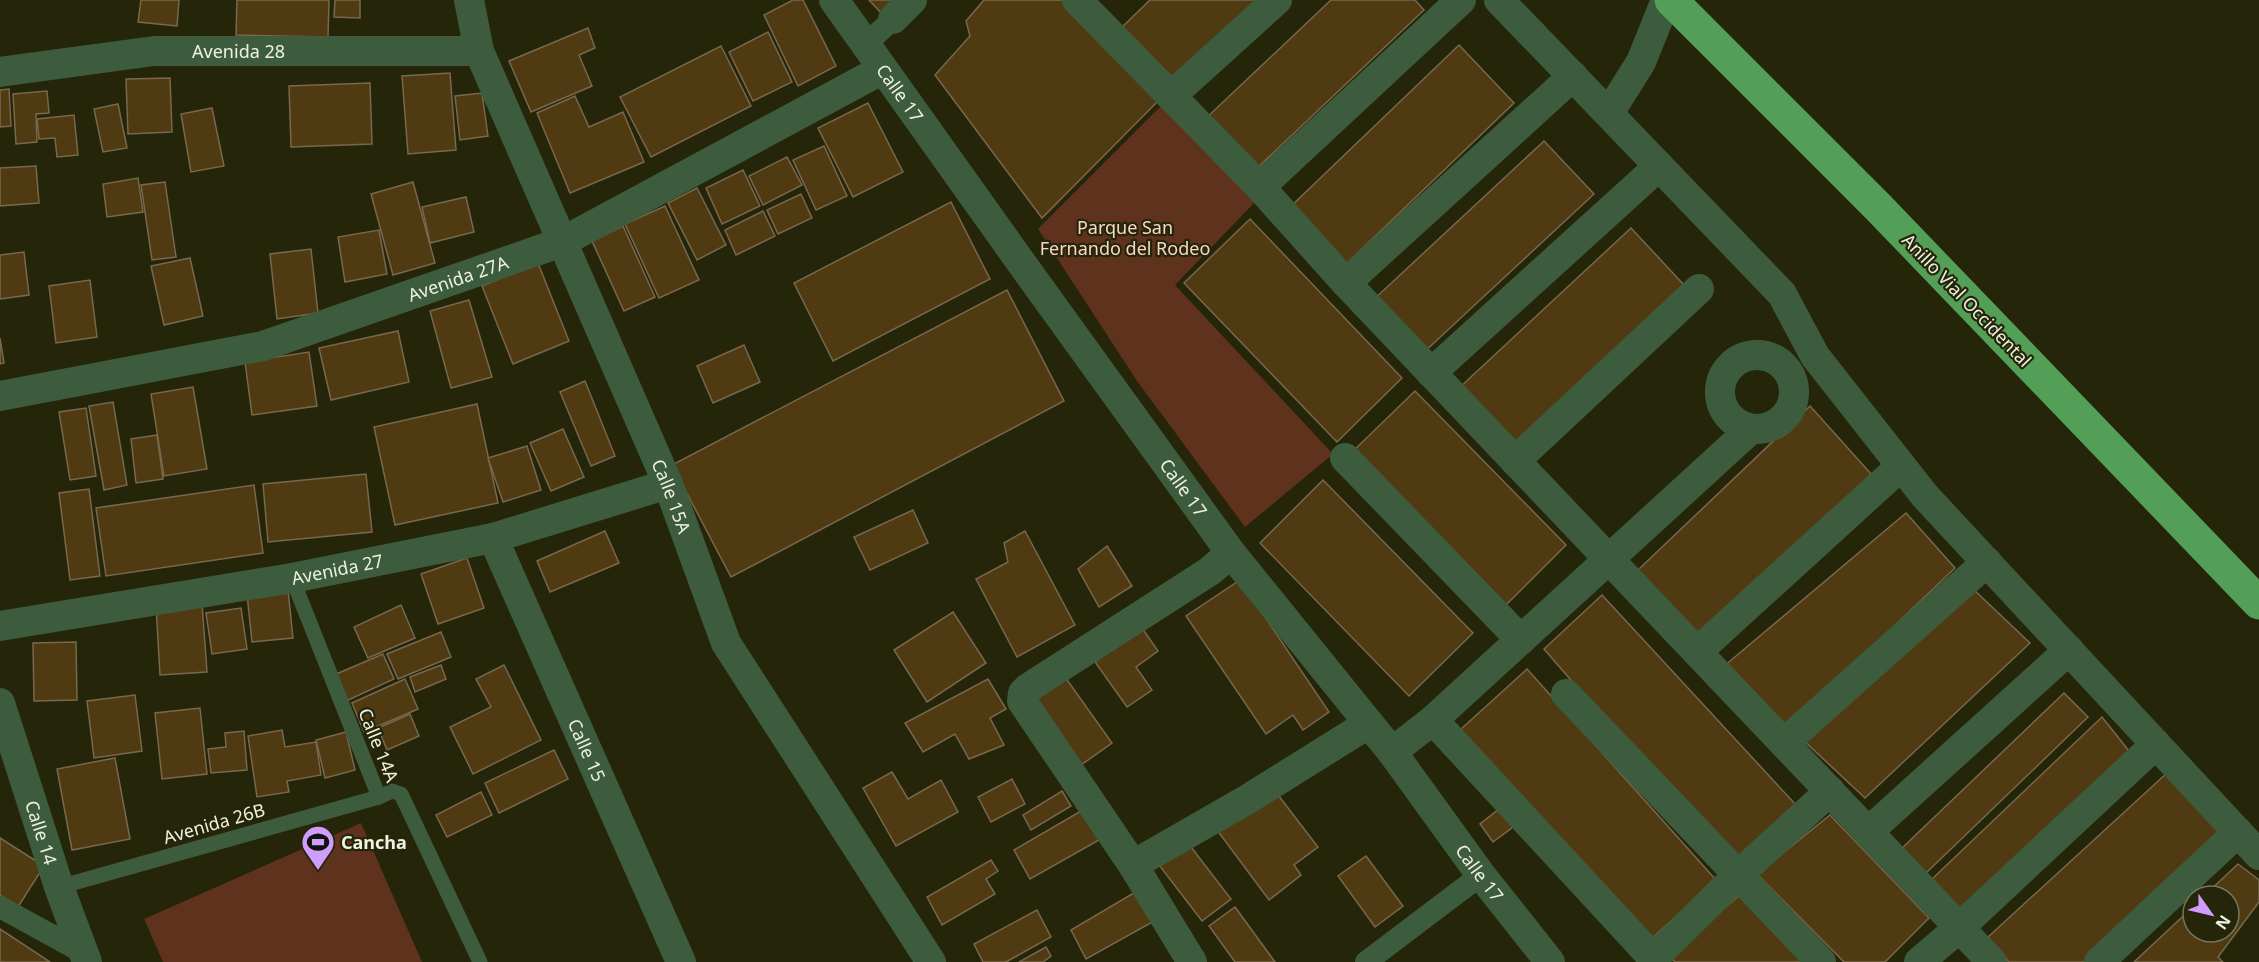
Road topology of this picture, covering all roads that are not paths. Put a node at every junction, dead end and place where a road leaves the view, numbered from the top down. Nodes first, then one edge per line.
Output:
1 (469, 0) edge
2 (834, 0) edge
3 (1277, 0) edge
4 (1461, 0) edge
5 (1499, 0) edge
6 (1666, 0) edge
7 (1671, 0) edge
8 (1087, 3) edge
9 (902, 9) edge
10 (866, 45) junction
11 (479, 51) junction
12 (883, 69) junction
13 (0, 72) edge
14 (1573, 76) junction
15 (1171, 96) junction
16 (1609, 113) junction
17 (1659, 166) junction
18 (1260, 187) junction
19 (562, 242) junction
20 (1346, 283) junction
21 (1699, 289) dead end
22 (1431, 373) junction
23 (0, 396) edge
24 (1751, 429) dead end
25 (1345, 458) dead end
26 (1515, 461) junction
27 (1901, 466) junction
28 (668, 484) junction
29 (493, 538) junction
30 (1231, 553) junction
31 (1609, 559) junction
32 (1987, 562) junction
33 (292, 578) junction
34 (2259, 603) edge
35 (0, 626) edge
36 (1521, 640) junction
37 (2069, 650) junction
38 (1697, 652) junction
39 (1566, 694) dead end
40 (0, 703) edge
41 (1433, 720) junction
42 (1368, 724) junction
43 (1784, 743) junction
44 (2156, 744) junction
45 (1392, 752) junction
46 (1830, 791) junction
47 (379, 797) junction
48 (1868, 832) junction
49 (2238, 832) junction
50 (2259, 855) edge
51 (1133, 865) junction
52 (1481, 875) junction
53 (1737, 876) junction
54 (59, 887) junction
55 (0, 907) edge
56 (1959, 927) junction
57 (85, 957) edge
58 (480, 962) edge
59 (681, 962) edge
60 (931, 962) edge
61 (1192, 962) edge
62 (1366, 962) edge
63 (1550, 962) edge
64 (1821, 962) edge
65 (1919, 962) edge
66 (1992, 962) edge
67 (2098, 962) edge

1 - 11 street, Calle 15A
2 - 10 street, Calle 17
3 - 15 street
4 - 18 street
5 - 14 street
6 - 16 street
7 - 34 highway, Anillo Vial Occidental
8 - 15 street
9 - 10 street
10 - 12 street, Calle 17
11 - 13 street, Avenida 28
11 - 19 street, Calle 15A
12 - 19 street, Avenida 27A
12 - 30 street, Calle 17
14 - 16 street
14 - 20 street
15 - 18 street
16 - 17 street
17 - 22 street
17 - 27 street
18 - 20 street
19 - 23 street, Avenida 27A
19 - 28 street, Calle 15A
20 - 22 street
21 - 26 street
22 - 26 street
24 - 31 street
25 - 36 street
26 - 31 street
27 - 32 street
27 - 38 street
28 - 29 street, Avenida 27
28 - 60 street, Calle 15A
29 - 33 street, Avenida 27
29 - 59 street, Calle 15
30 - 42 street, Calle 17
30 - 51 street
31 - 36 street
31 - 38 street
32 - 37 street
32 - 43 street
33 - 35 street, Avenida 27
33 - 47 lane, Calle 14A
36 - 41 street
37 - 44 street
37 - 48 street
38 - 43 street
39 - 53 street
40 - 54 street, Calle 14
41 - 45 street
41 - 53 street
42 - 45 street, Calle 17
42 - 51 street
43 - 46 street
44 - 49 street
44 - 56 street
45 - 52 street, Calle 17
46 - 48 street
46 - 53 street
47 - 54 lane, Avenida 26B
47 - 58 lane, Calle 14A
48 - 56 street
49 - 50 street
49 - 67 street
51 - 61 street
52 - 62 street
52 - 63 street, Calle 17
53 - 64 street
54 - 57 street, Calle 14
55 - 57 street
56 - 65 street
56 - 66 street

